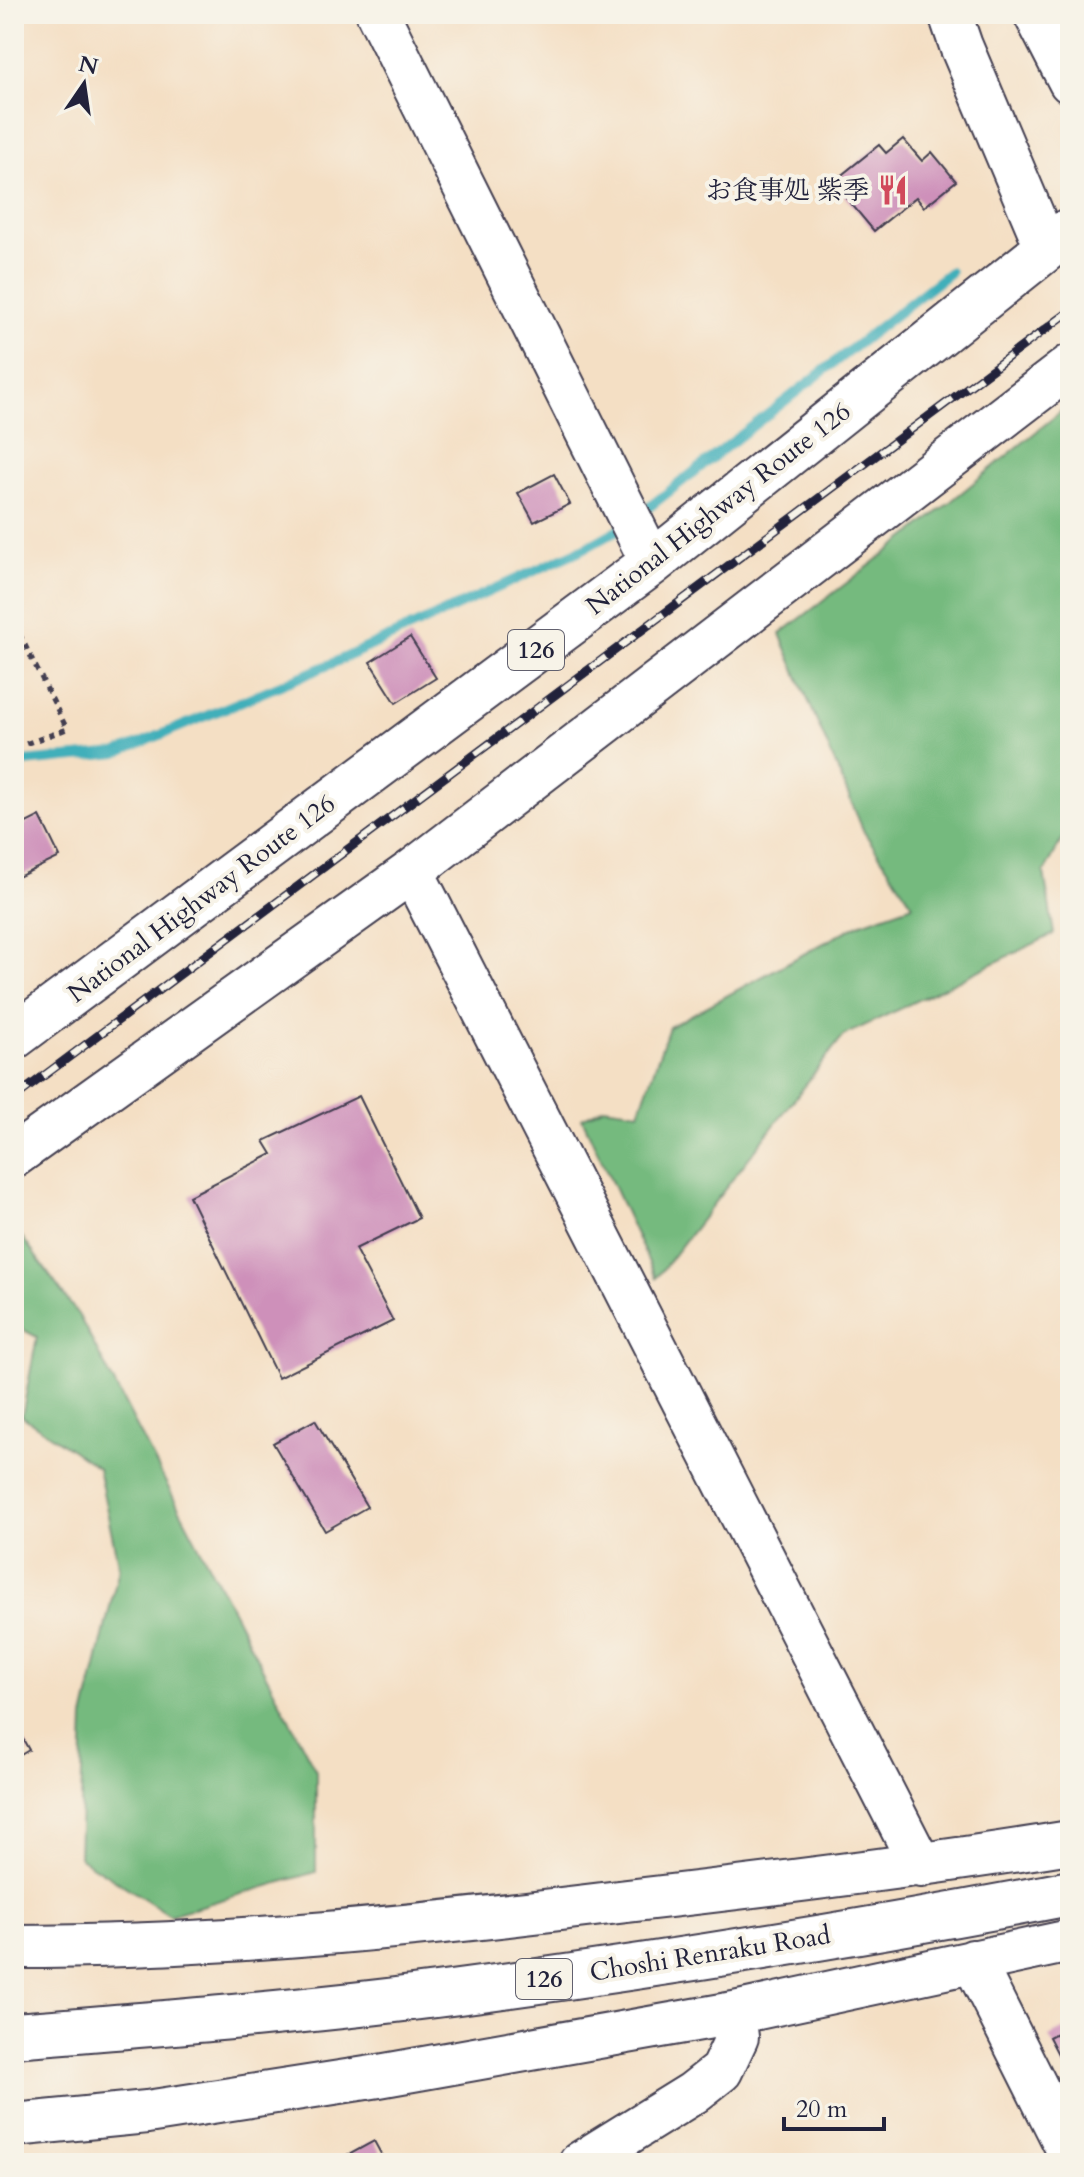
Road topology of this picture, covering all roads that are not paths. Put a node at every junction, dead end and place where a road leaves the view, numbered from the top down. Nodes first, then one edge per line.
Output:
1 (378, 14) edge
2 (1035, 14) edge
3 (953, 15) edge
4 (1070, 82) edge
5 (1058, 239) edge
6 (1070, 366) edge
7 (637, 533) junction
8 (412, 871) junction
9 (14, 1037) edge
10 (14, 1156) edge
11 (1070, 1842) edge
12 (921, 1866) junction
13 (1070, 1893) edge
14 (1070, 1941) edge
15 (14, 1947) edge
16 (973, 1961) junction
17 (734, 2013) junction
18 (14, 2035) edge
19 (14, 2125) edge
20 (1070, 2154) edge
21 (580, 2163) edge

1 - 7 street
2 - 4 street
3 - 5 street
5 - 7 highway, National Highway Route 126 / 126
6 - 8 street
7 - 9 highway, National Highway Route 126 / 126
8 - 10 street
8 - 12 street
11 - 12 street
12 - 15 street
13 - 18 highway, Choshi Renraku Road / 126
14 - 16 street
16 - 17 street
16 - 20 street
17 - 19 street
17 - 21 street

